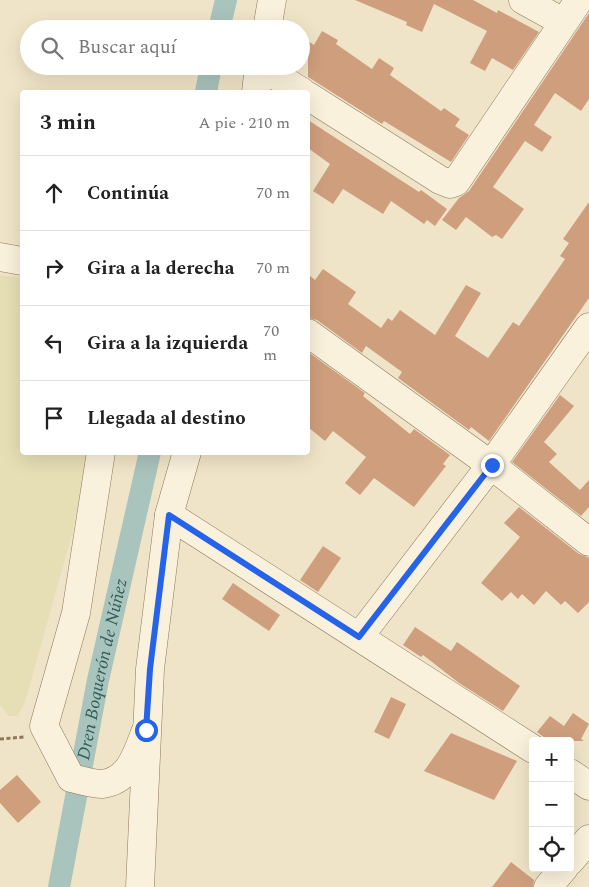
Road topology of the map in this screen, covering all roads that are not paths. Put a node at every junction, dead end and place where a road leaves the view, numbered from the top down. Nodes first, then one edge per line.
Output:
1 (272, 0) edge
2 (523, 0) edge
3 (579, 0) edge
4 (269, 20) edge
5 (562, 22) junction
6 (259, 75) edge
7 (275, 75) edge
8 (256, 90) edge
9 (299, 90) edge
10 (310, 97) edge
11 (0, 257) edge
12 (20, 261) edge
13 (589, 327) edge
14 (310, 333) edge
15 (101, 455) edge
16 (186, 455) edge
17 (492, 465) junction
18 (169, 515) junction
19 (589, 542) edge
20 (359, 637) junction
21 (146, 730) junction
22 (529, 746) edge
23 (574, 777) edge
24 (589, 786) edge
25 (589, 839) edge
26 (574, 856) edge
27 (561, 872) edge
28 (140, 887) edge
29 (548, 887) edge

1 - 4 street
2 - 5 street
3 - 5 street
5 - 10 street
6 - 8 street
7 - 9 street
11 - 12 street
13 - 17 street
14 - 17 street
15 - 21 street
16 - 18 street
17 - 19 street
17 - 20 street
18 - 20 street
18 - 21 street
20 - 22 street
21 - 28 street
23 - 24 street
25 - 26 street
27 - 29 street

